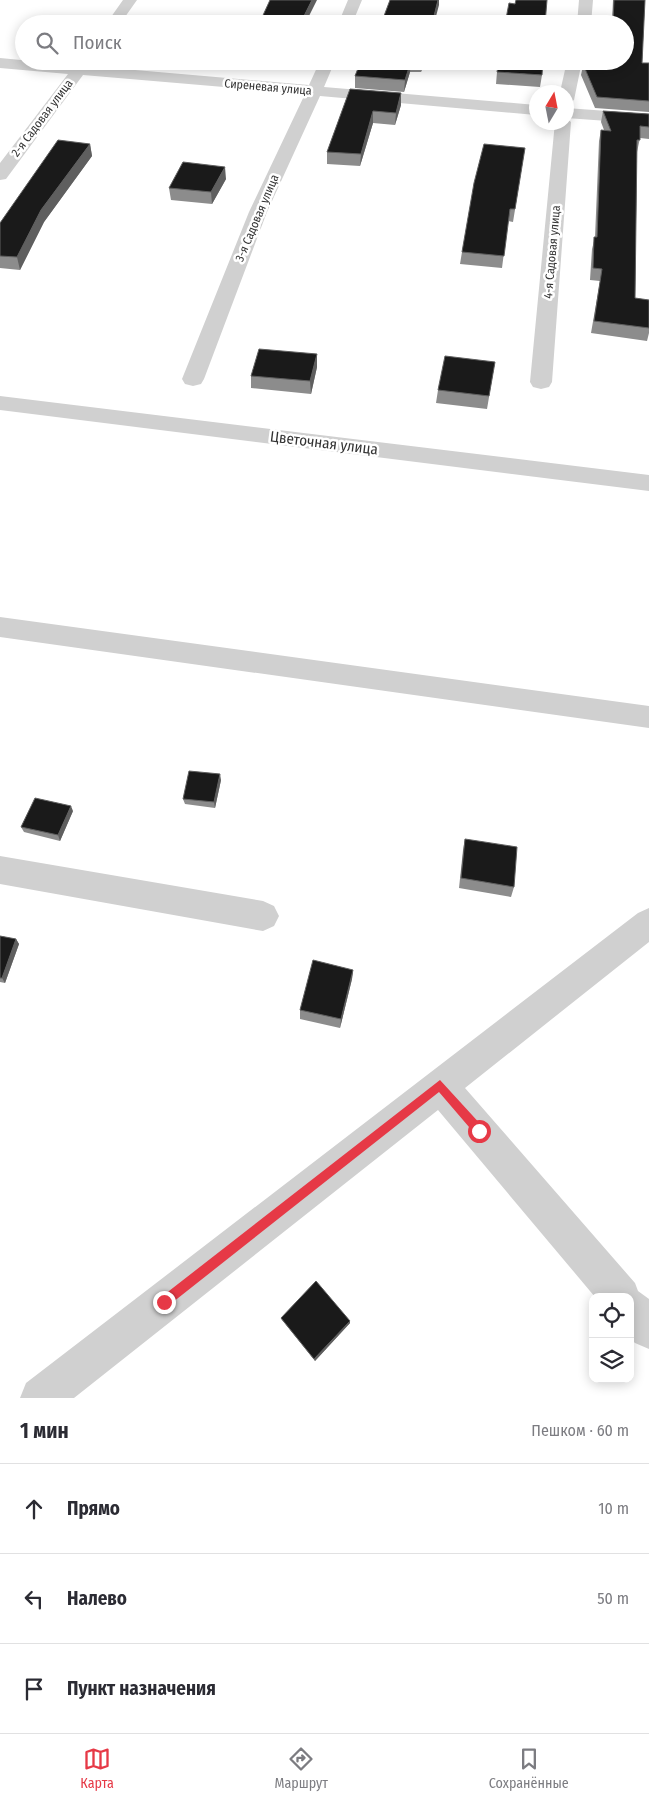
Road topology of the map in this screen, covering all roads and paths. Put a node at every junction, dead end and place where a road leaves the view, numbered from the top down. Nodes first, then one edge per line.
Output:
1 (130, 0) edge
2 (355, 0) edge
3 (586, 0) edge
4 (119, 15) edge
5 (349, 15) edge
6 (585, 15) edge
7 (0, 63) edge
8 (15, 64) edge
9 (78, 70) edge
10 (119, 70) edge
11 (324, 70) edge
12 (573, 70) edge
13 (569, 85) edge
14 (316, 91) junction
15 (529, 109) edge
16 (574, 114) edge
17 (649, 119) edge
18 (562, 130) edge
19 (0, 175) edge
20 (193, 379) dead end
21 (541, 382) dead end
22 (0, 403) edge
23 (649, 483) edge
24 (0, 627) edge
25 (649, 717) edge
26 (0, 870) edge
27 (263, 916) dead end
28 (649, 923) edge
29 (440, 1085) junction
30 (618, 1293) edge
31 (634, 1312) edge
32 (649, 1329) edge
33 (41, 1398) edge

1 - 4 street
2 - 5 street
3 - 6 street
7 - 8 street, Сиреневая улица
9 - 19 street, 2-я Садовая улица
10 - 14 street, Сиреневая улица
11 - 14 street, 3-я Садовая улица
12 - 13 street
14 - 15 street, Сиреневая улица
14 - 20 street, 3-я Садовая улица
16 - 17 street
18 - 21 street, 4-я Садовая улица
22 - 23 street, Цветочная улица
24 - 25 street
26 - 27 street
28 - 29 street
29 - 30 street
29 - 33 street
31 - 32 street

